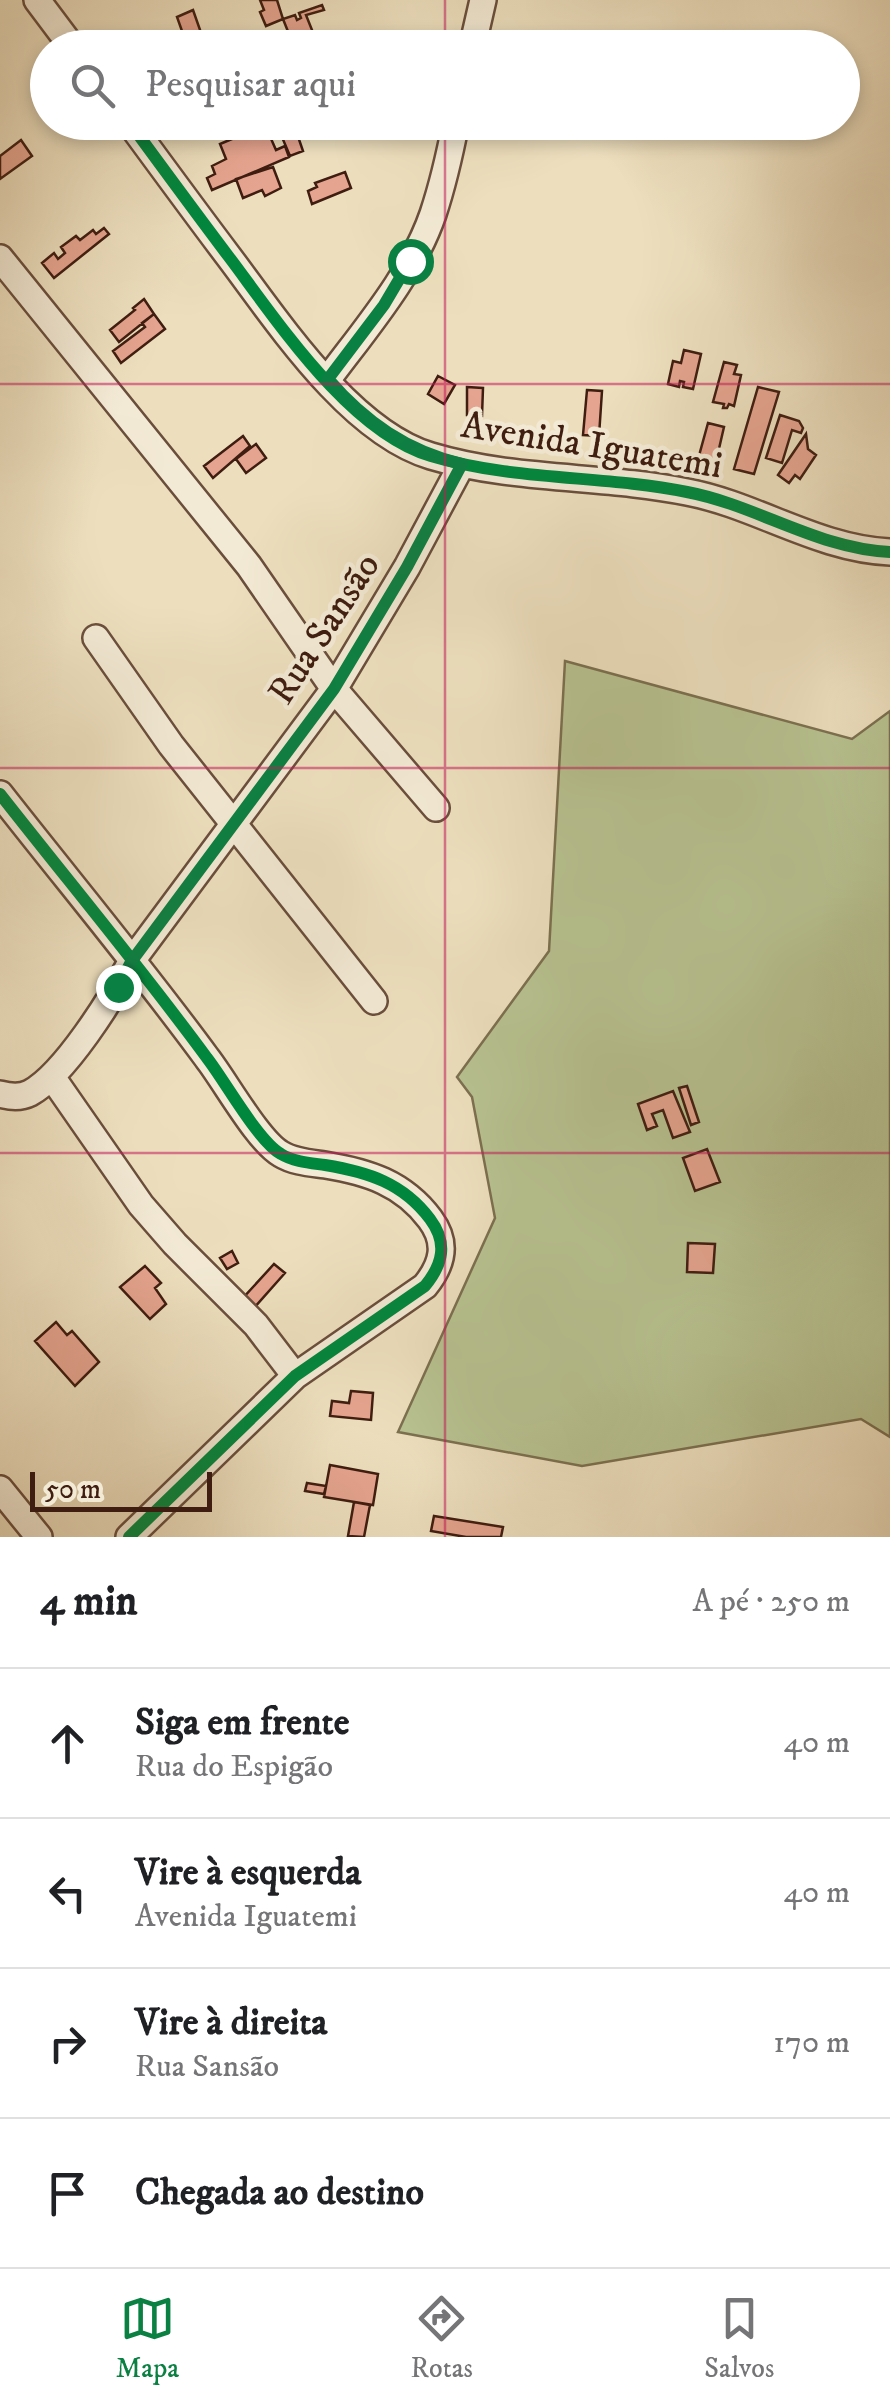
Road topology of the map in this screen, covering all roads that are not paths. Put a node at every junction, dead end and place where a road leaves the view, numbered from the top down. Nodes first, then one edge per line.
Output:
1 (37, 0) edge
2 (482, 0) edge
3 (59, 30) edge
4 (476, 30) edge
5 (141, 140) edge
6 (451, 140) edge
7 (0, 258) edge
8 (328, 379) junction
9 (462, 464) junction
10 (890, 552) edge
11 (96, 638) dead end
12 (334, 689) junction
13 (0, 794) edge
14 (436, 808) dead end
15 (233, 823) junction
16 (131, 962) junction
17 (374, 1001) dead end
18 (52, 1077) junction
19 (0, 1094) edge
20 (295, 1376) junction
21 (0, 1489) edge
22 (39, 1537) edge
23 (129, 1537) edge

1 - 3 street
2 - 4 street
5 - 8 street, Avenida Iguatemi
6 - 8 street
7 - 12 street
8 - 9 street, Avenida Iguatemi
9 - 10 street, Avenida Iguatemi
9 - 12 street, Rua Sansão
11 - 15 street
12 - 14 street
12 - 15 street, Rua Sansão
13 - 16 street
15 - 16 street, Rua Sansão
15 - 17 street
16 - 18 street, Rua Sansão
16 - 20 street
18 - 19 street
18 - 20 street
20 - 23 street
21 - 22 street

